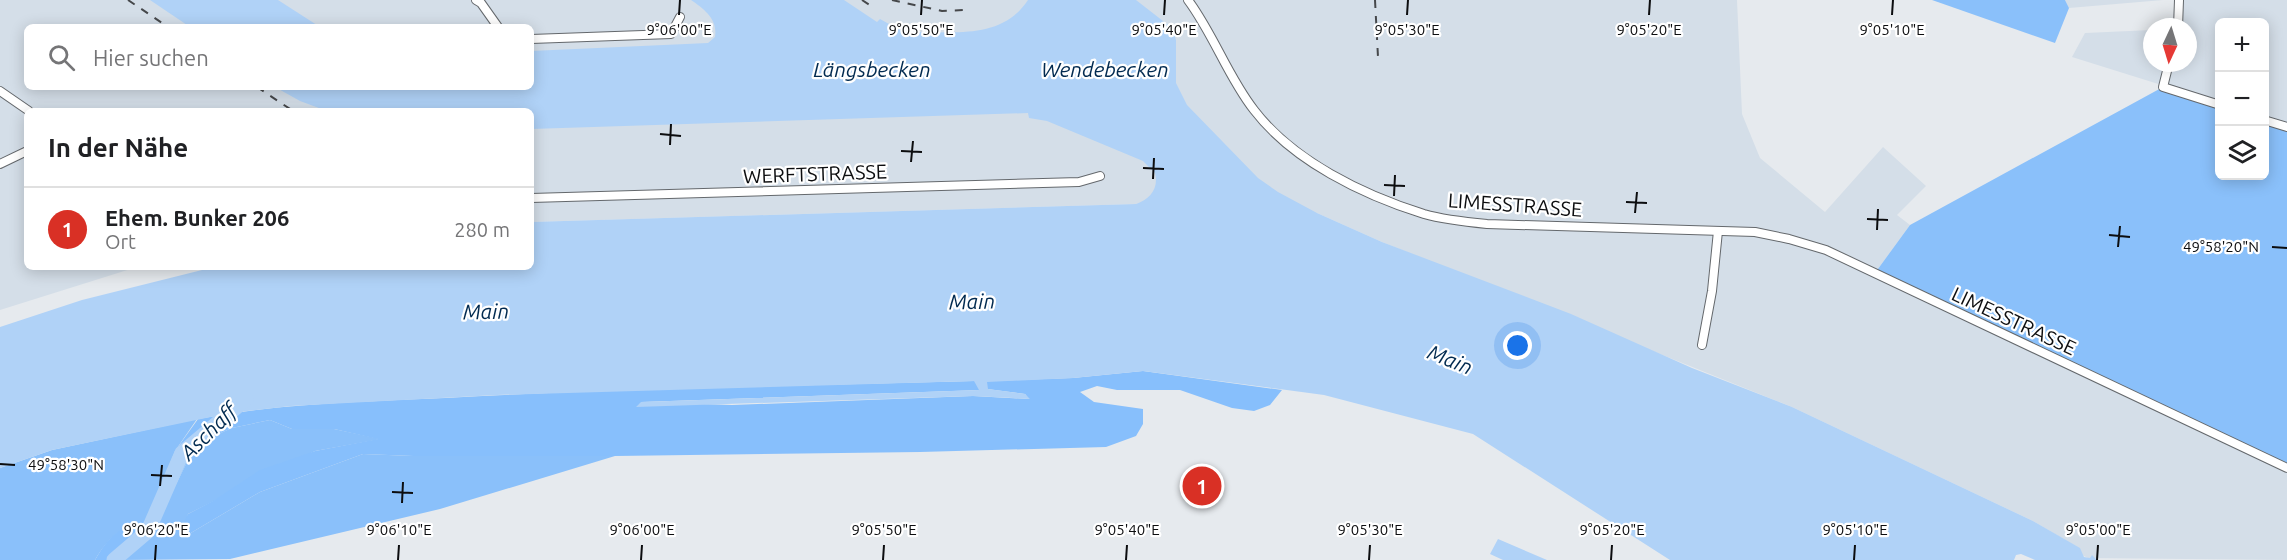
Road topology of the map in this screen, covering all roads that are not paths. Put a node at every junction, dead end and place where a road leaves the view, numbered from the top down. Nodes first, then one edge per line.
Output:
1 (476, 0) edge
2 (1188, 0) edge
3 (2180, 0) edge
4 (680, 18) dead end
5 (2179, 18) edge
6 (496, 24) edge
7 (534, 39) edge
8 (2167, 72) edge
9 (0, 92) edge
10 (2215, 103) edge
11 (24, 108) edge
12 (2269, 121) edge
13 (2287, 128) edge
14 (24, 152) edge
15 (0, 164) edge
16 (1100, 176) dead end
17 (534, 198) edge
18 (1718, 231) junction
19 (1702, 345) dead end
20 (2287, 468) edge

1 - 6 street
2 - 18 street, LIMESSTRASSE
3 - 5 street
4 - 7 street
8 - 10 street
9 - 11 street
12 - 13 street
14 - 15 street
16 - 17 street, WERFTSTRASSE
18 - 19 street
18 - 20 street, LIMESSTRASSE

